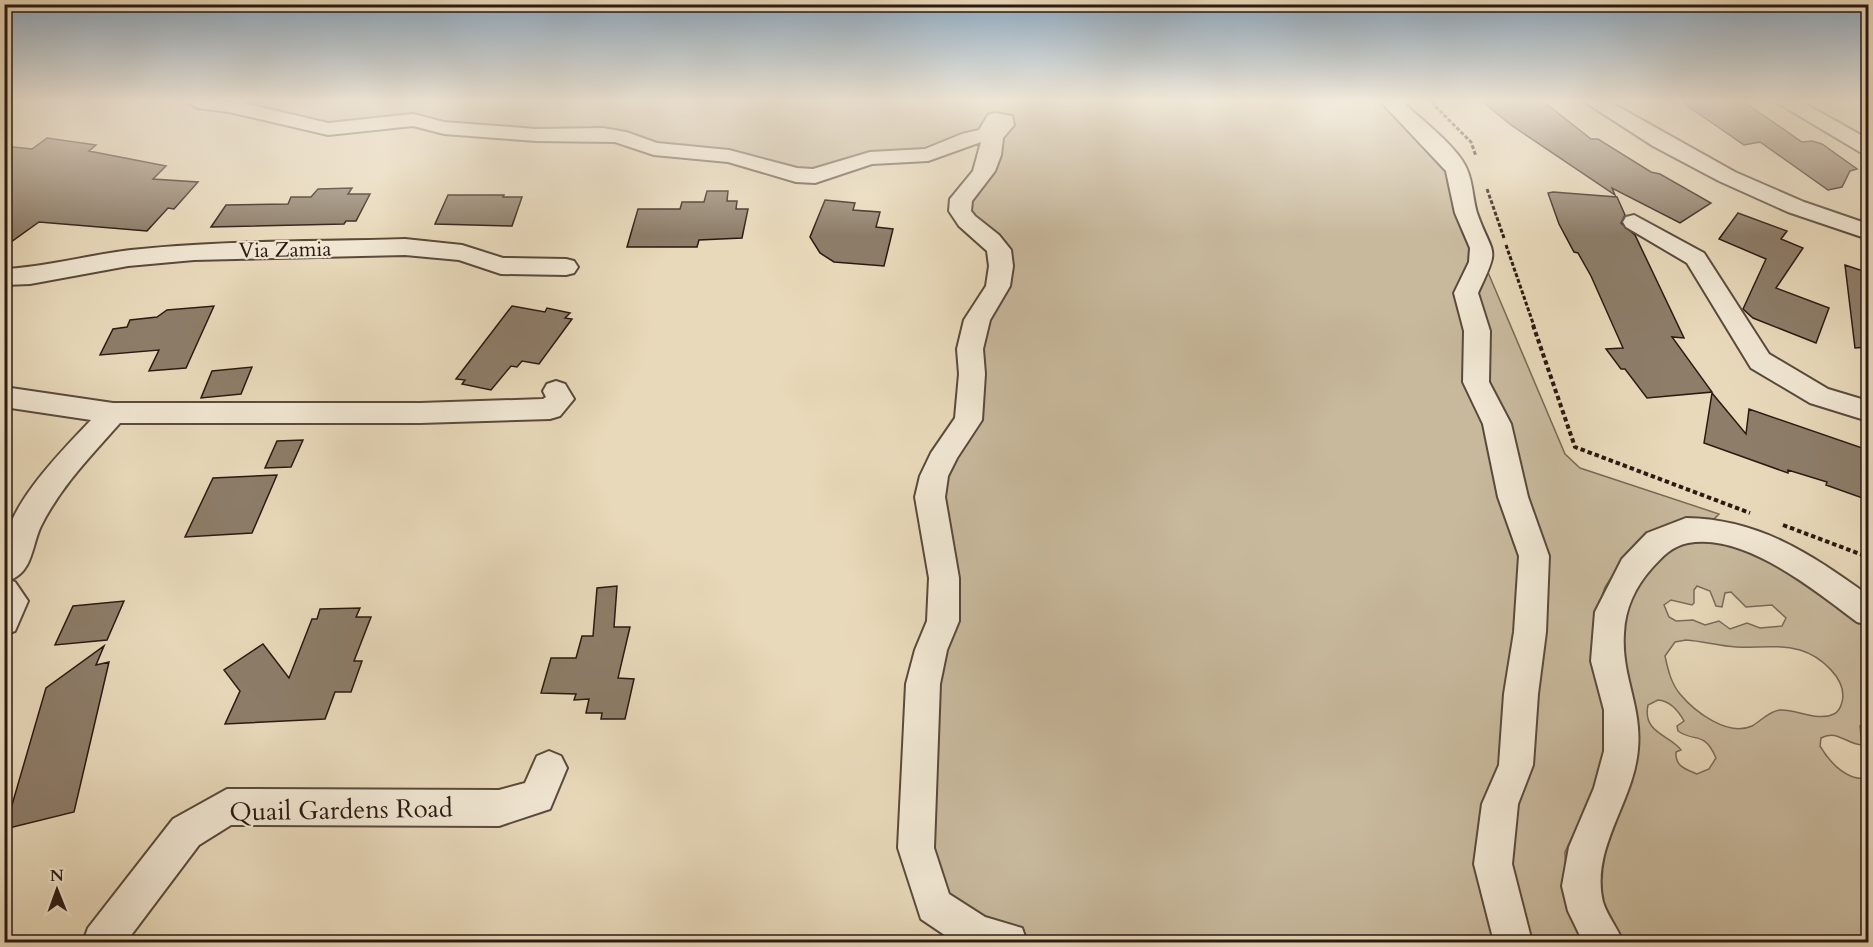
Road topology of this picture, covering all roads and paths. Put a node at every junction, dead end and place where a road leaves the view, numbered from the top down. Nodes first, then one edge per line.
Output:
1 (647, 146) edge
2 (949, 146) edge
3 (993, 146) edge
4 (1436, 146) edge
5 (1472, 146) edge
6 (1666, 146) edge
7 (1479, 165) dead end
8 (1487, 187) dead end
9 (1634, 222) dead end
10 (1869, 232) edge
11 (566, 267) dead end
12 (4, 277) edge
13 (556, 392) dead end
14 (4, 397) edge
15 (1869, 411) edge
16 (113, 412) junction
17 (1760, 516) dead end
18 (1781, 524) dead end
19 (1869, 556) edge
20 (4, 569) edge
21 (4, 591) edge
22 (1869, 612) edge
23 (4, 621) edge
24 (549, 768) dead end
25 (102, 942) edge
26 (1008, 942) edge
27 (1512, 942) edge
28 (1604, 942) edge

1 - 2 street
3 - 26 street
4 - 27 street
5 - 7 path
6 - 10 street
8 - 17 path
9 - 15 street
11 - 12 street, Via Zamia
13 - 16 street
14 - 16 street
16 - 20 street
18 - 19 path
21 - 23 street
22 - 28 street
24 - 25 street, Quail Gardens Road

